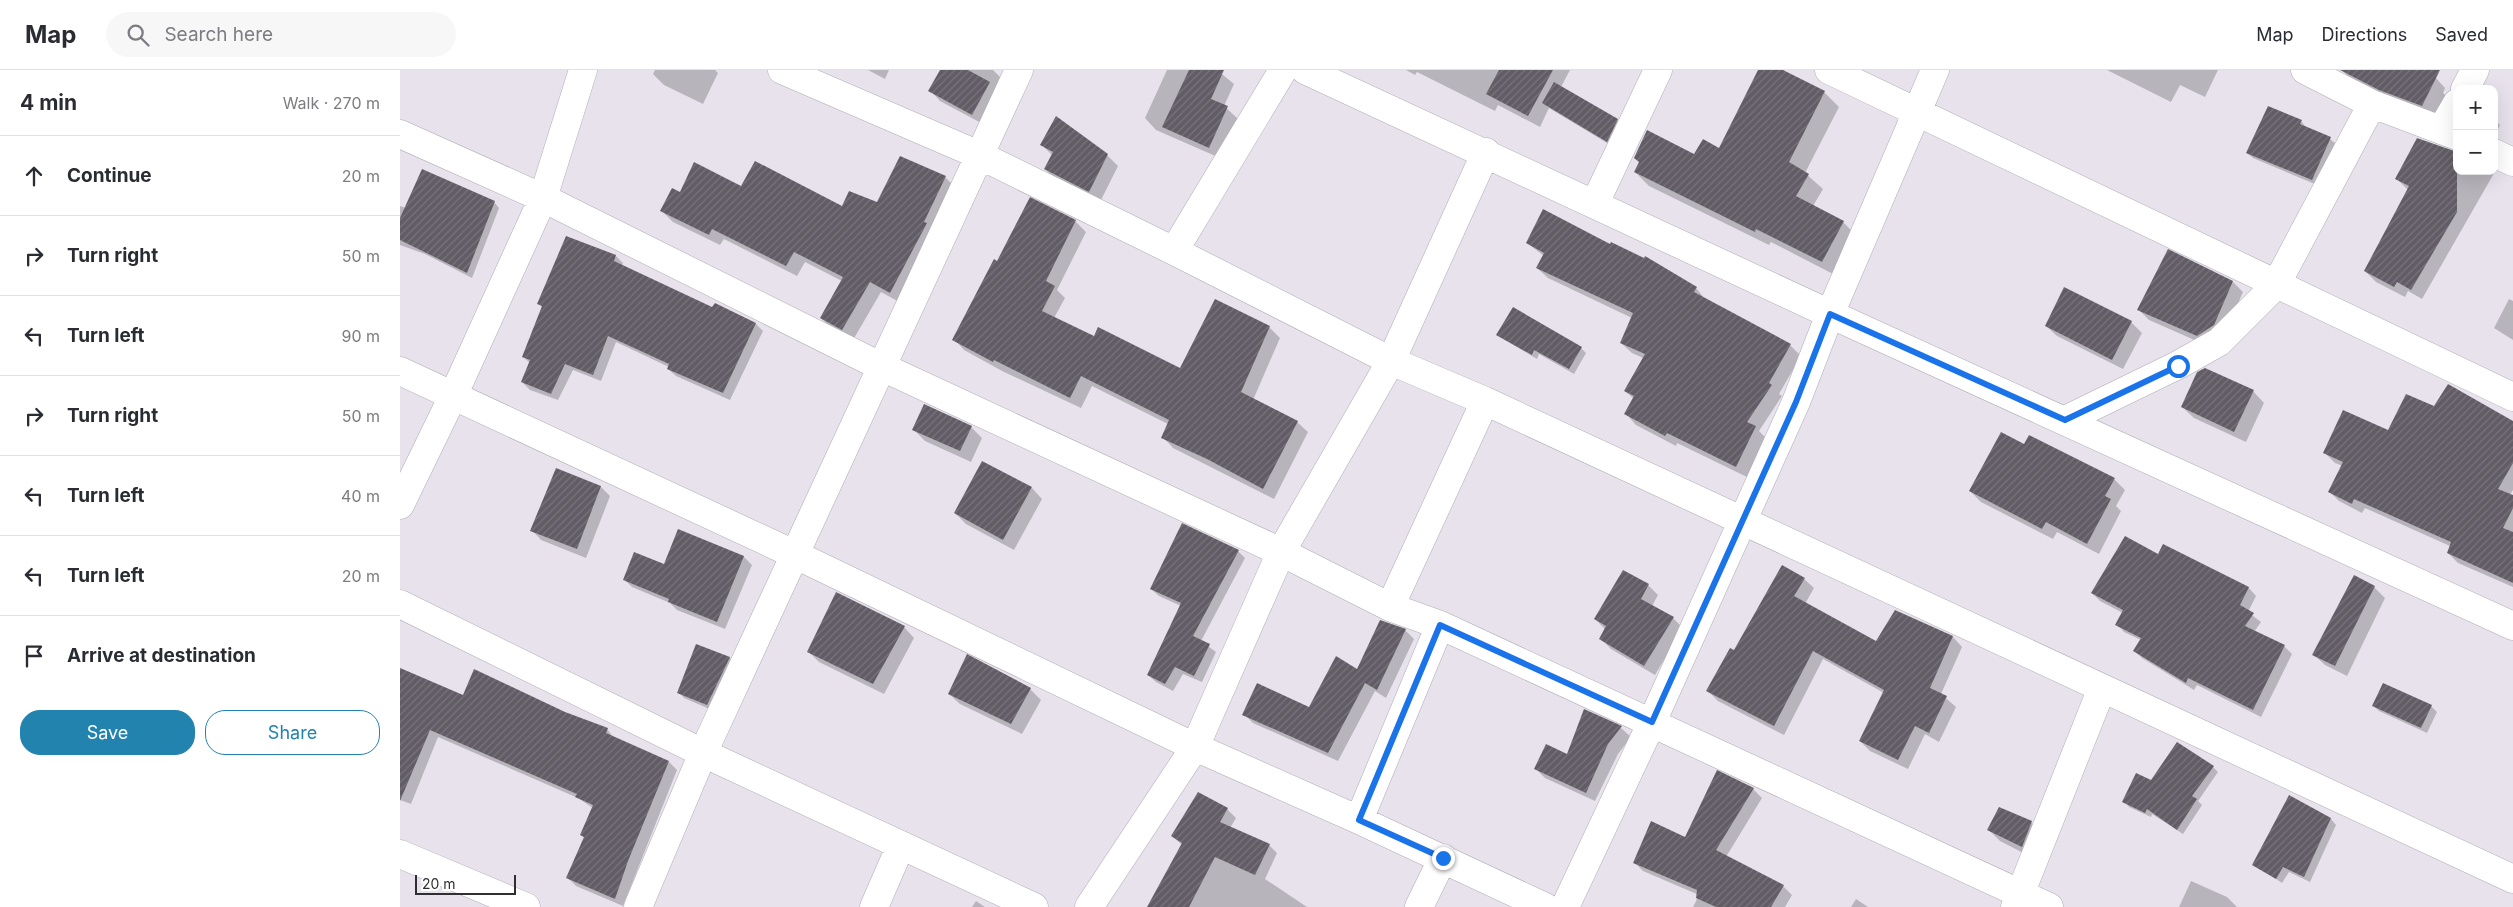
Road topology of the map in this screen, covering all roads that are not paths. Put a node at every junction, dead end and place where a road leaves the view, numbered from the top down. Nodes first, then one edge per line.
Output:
1 (583, 70) edge
2 (782, 70) edge
3 (1019, 70) edge
4 (1283, 70) edge
5 (1305, 70) edge
6 (1658, 70) edge
7 (1829, 70) edge
8 (1935, 70) edge
9 (2305, 70) edge
10 (2475, 70) edge
11 (2467, 85) edge
12 (2372, 104) junction
13 (1917, 111) junction
14 (2453, 118) edge
15 (2449, 132) edge
16 (400, 134) edge
17 (1486, 152) junction
18 (979, 155) junction
19 (2498, 155) edge
20 (2513, 162) edge
21 (543, 198) junction
22 (1594, 203) junction
23 (1174, 251) junction
24 (2276, 285) junction
25 (1830, 314) junction
26 (1391, 361) junction
27 (880, 366) junction
28 (400, 371) edge
29 (453, 396) junction
30 (2513, 397) edge
31 (1485, 402) junction
32 (2065, 420) junction
33 (400, 505) edge
34 (1742, 522) junction
35 (1281, 552) junction
36 (796, 555) junction
37 (400, 604) edge
38 (1390, 607) junction
39 (1440, 625) junction
40 (2513, 626) edge
41 (2102, 688) junction
42 (1652, 722) junction
43 (1195, 747) junction
44 (704, 753) junction
45 (1359, 820) junction
46 (901, 845) junction
47 (400, 854) edge
48 (1443, 858) junction
49 (2513, 879) edge
50 (2017, 900) edge
51 (526, 907) edge
52 (638, 907) edge
53 (874, 907) edge
54 (1034, 907) edge
55 (1089, 907) edge
56 (1420, 907) edge
57 (1545, 907) edge
58 (1565, 907) edge
59 (2049, 907) edge

1 - 21 street
2 - 18 street
3 - 18 street
4 - 23 street
5 - 17 street
6 - 22 street
7 - 13 street
8 - 13 street
9 - 12 street
10 - 11 street
12 - 15 street
12 - 24 street
13 - 24 street
13 - 25 street
14 - 15 street
16 - 21 street
17 - 22 street
17 - 26 street
18 - 23 street
18 - 27 street
19 - 20 street
21 - 27 street
21 - 29 street
22 - 25 street
23 - 26 street
24 - 30 street
24 - 32 street
25 - 32 street
25 - 34 street
26 - 31 street
26 - 35 street
27 - 35 street
27 - 36 street
28 - 29 street
29 - 33 street
29 - 36 street
31 - 34 street
31 - 38 street
32 - 40 street
34 - 41 street
34 - 42 street
35 - 38 street
35 - 43 street
36 - 43 street
36 - 44 street
37 - 44 street
38 - 39 street
39 - 42 street
39 - 45 street
41 - 49 street
41 - 50 street
42 - 50 street
42 - 58 street
43 - 45 street
43 - 55 street
44 - 46 street
44 - 52 street
45 - 48 street
46 - 53 street
46 - 54 street
47 - 51 street
48 - 56 street
48 - 57 street
50 - 59 street

